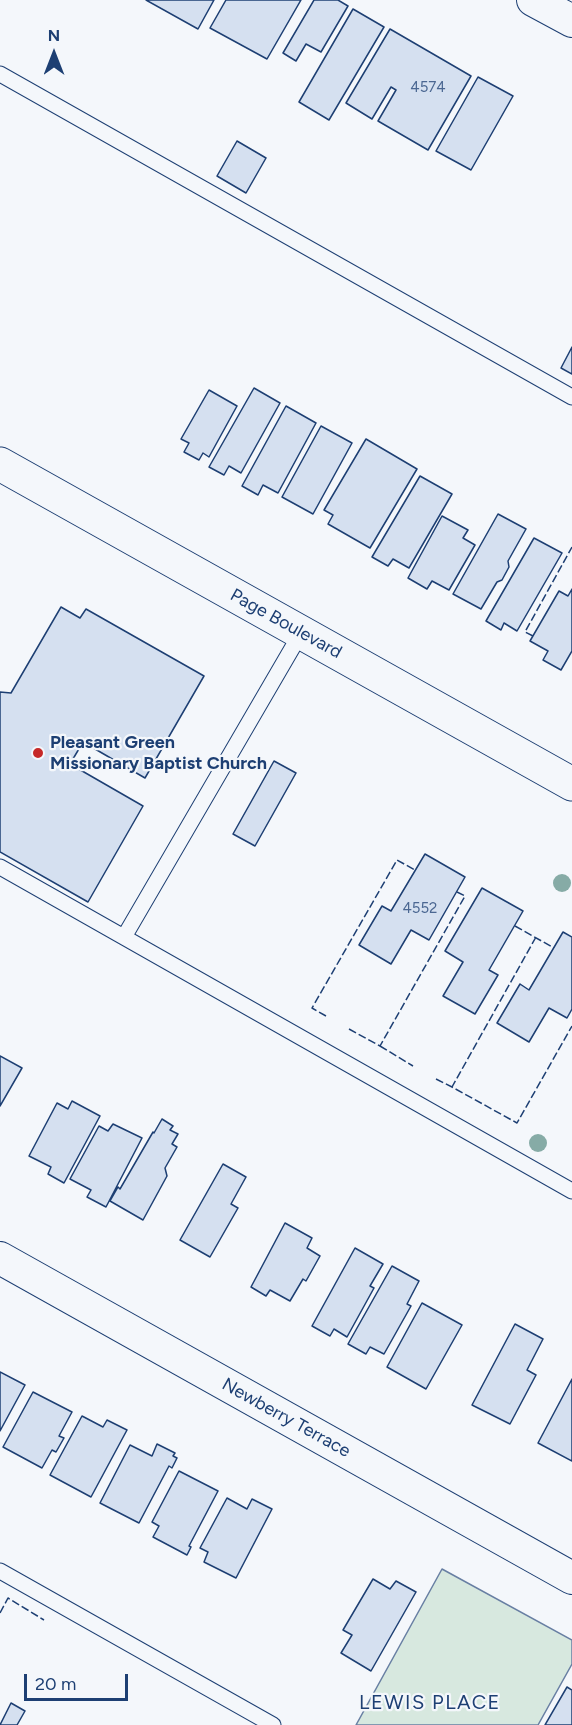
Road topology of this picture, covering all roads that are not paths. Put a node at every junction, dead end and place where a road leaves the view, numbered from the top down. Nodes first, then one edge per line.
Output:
1 (533, 0) edge
2 (572, 21) edge
3 (0, 74) edge
4 (572, 396) edge
5 (0, 464) edge
6 (301, 633) junction
7 (572, 784) edge
8 (0, 867) edge
9 (124, 937) junction
10 (572, 1191) edge
11 (0, 1258) edge
12 (0, 1571) edge
13 (572, 1578) edge
14 (273, 1725) edge

1 - 2 street
3 - 4 lane
5 - 6 main road, Page Boulevard
6 - 7 main road, Page Boulevard
6 - 9 lane
8 - 9 lane
9 - 10 lane
11 - 13 street, Newberry Terrace
12 - 14 lane

